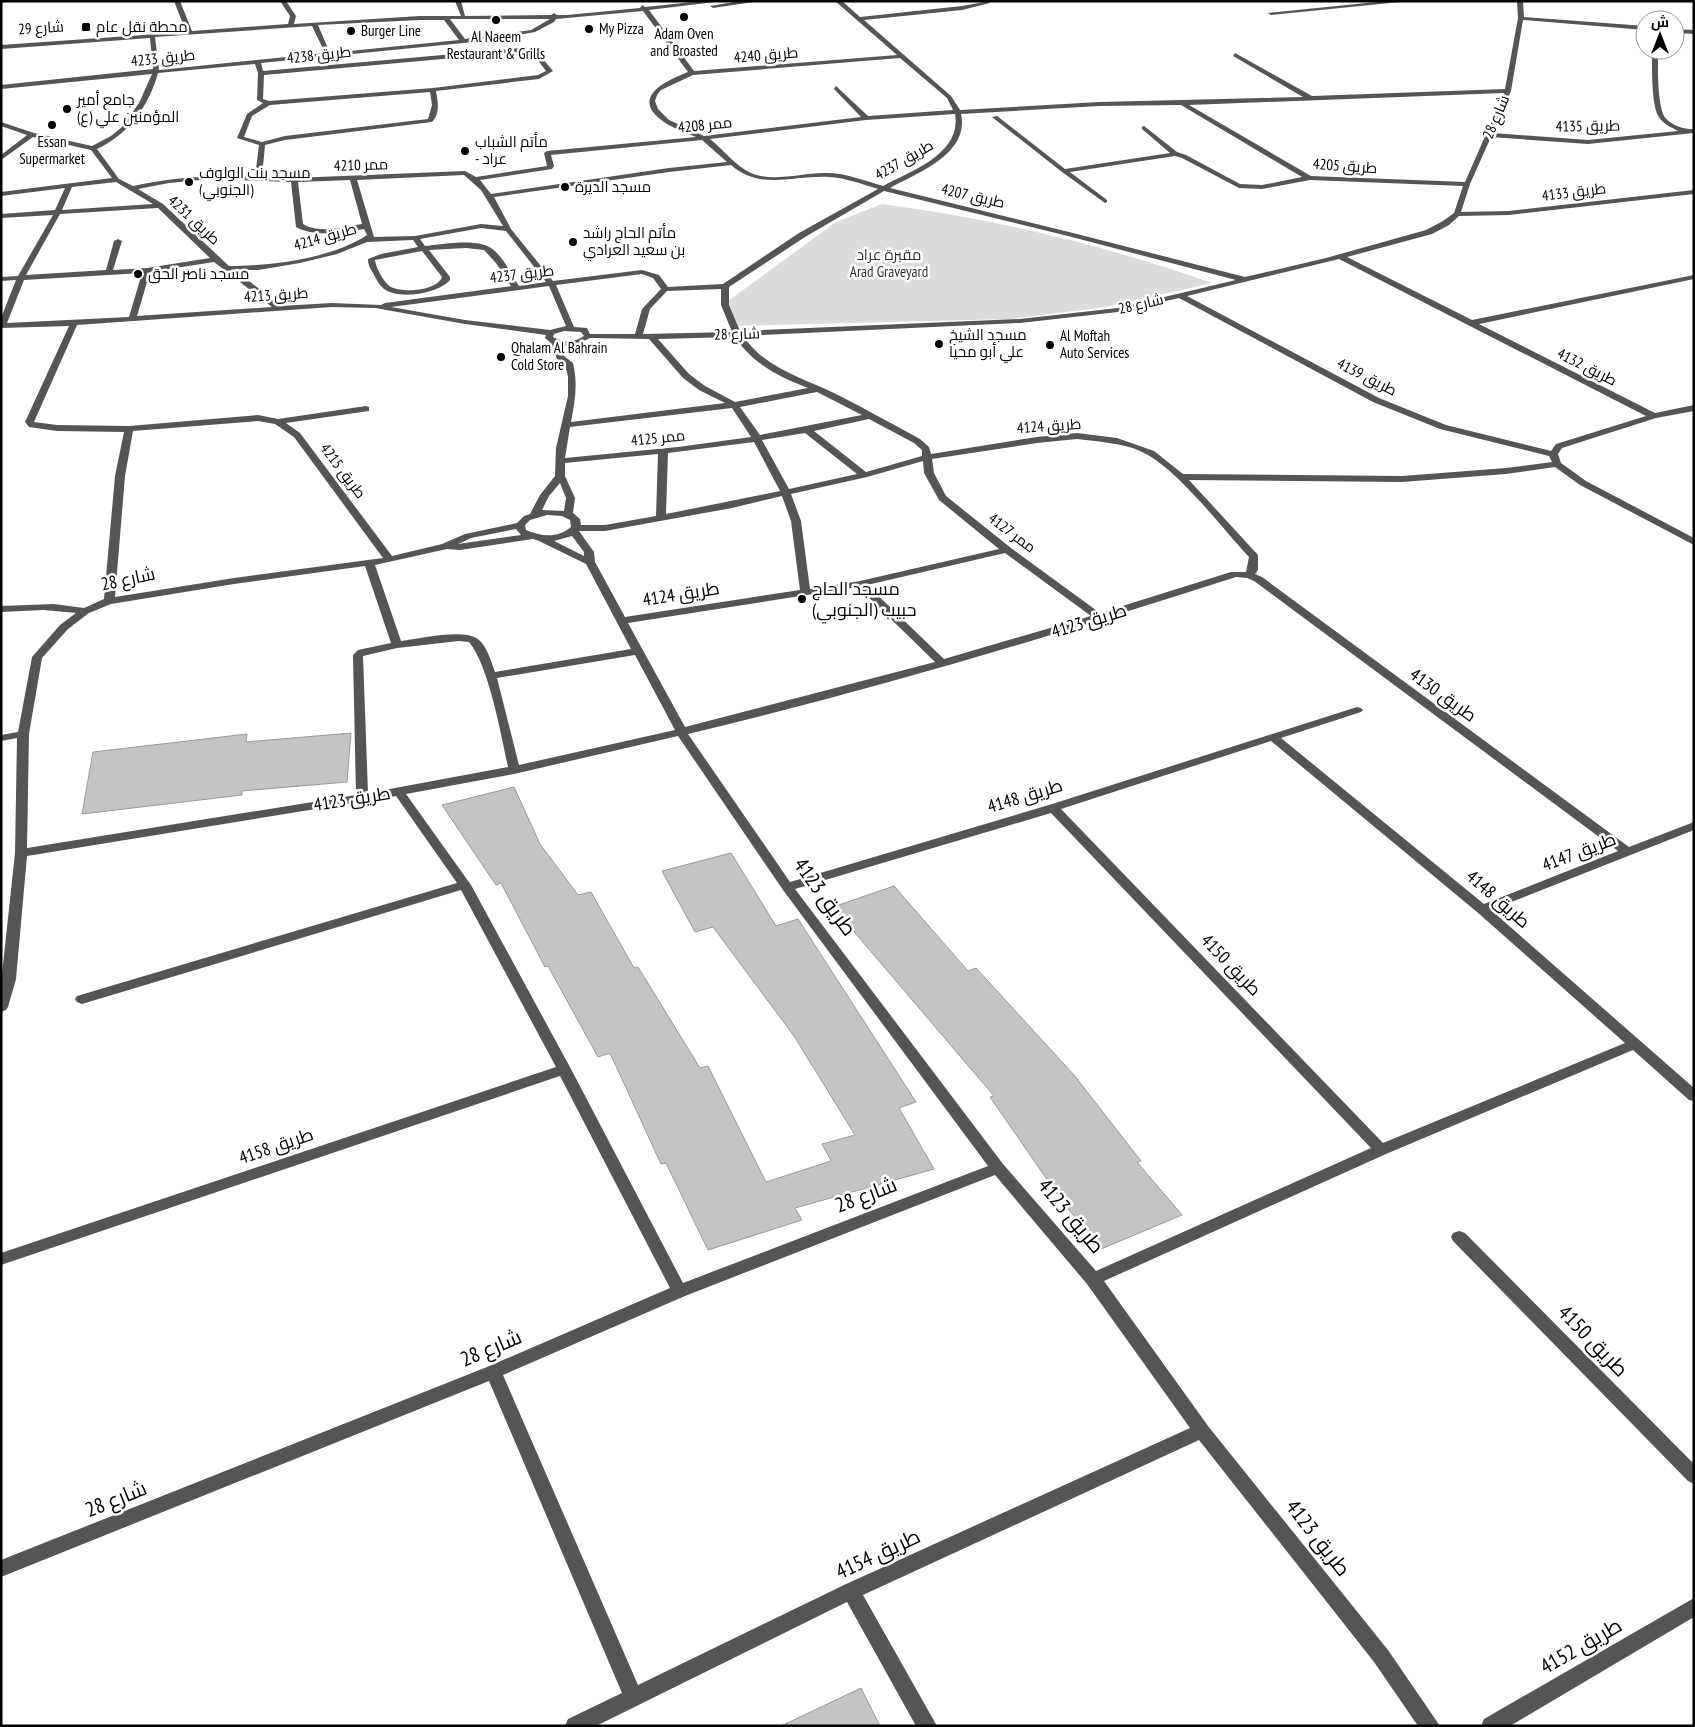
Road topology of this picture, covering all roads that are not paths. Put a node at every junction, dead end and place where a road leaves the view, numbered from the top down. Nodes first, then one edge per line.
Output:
1 (177, 1) edge
2 (283, 1) edge
3 (458, 1) edge
4 (695, 1) edge
5 (720, 1) edge
6 (757, 1) edge
7 (838, 1) edge
8 (1300, 1) edge
9 (1407, 1) edge
10 (1520, 1) edge
11 (988, 2) edge
12 (666, 4) edge
13 (1316, 9) junction
14 (646, 11) junction
15 (1271, 13) dead end
16 (463, 15) junction
17 (553, 16) junction
18 (446, 18) junction
19 (1521, 18) junction
20 (859, 19) junction
21 (604, 20) dead end
22 (291, 24) junction
23 (314, 24) junction
24 (558, 26) dead end
25 (1635, 27) edge
26 (540, 29) junction
27 (189, 30) junction
28 (152, 34) junction
29 (463, 41) junction
30 (1, 45) edge
31 (359, 51) junction
32 (328, 54) junction
33 (1235, 55) dead end
34 (902, 56) junction
35 (1655, 60) edge
36 (258, 61) junction
37 (362, 63) junction
38 (156, 71) junction
39 (261, 73) junction
40 (692, 74) junction
41 (1, 87) edge
42 (836, 88) dead end
43 (434, 90) junction
44 (1508, 91) junction
45 (1310, 98) junction
46 (268, 103) junction
47 (1182, 103) junction
48 (958, 112) junction
49 (995, 117) dead end
50 (866, 118) junction
51 (1, 124) edge
52 (1144, 128) dead end
53 (1690, 131) edge
54 (32, 135) junction
55 (1490, 135) junction
56 (705, 138) junction
57 (262, 144) junction
58 (93, 148) junction
59 (1175, 154) junction
60 (1, 158) edge
61 (733, 163) junction
62 (1064, 171) junction
63 (1310, 178) junction
64 (258, 179) junction
65 (353, 179) junction
66 (475, 179) junction
67 (117, 180) junction
68 (294, 180) junction
69 (1467, 184) junction
70 (69, 187) junction
71 (133, 188) junction
72 (882, 189) junction
73 (1694, 192) edge
74 (1, 194) edge
75 (489, 196) junction
76 (1105, 201) dead end
77 (160, 206) junction
78 (58, 212) junction
79 (1457, 214) junction
80 (1, 216) edge
81 (366, 226) junction
82 (508, 229) junction
83 (415, 238) junction
84 (366, 240) junction
85 (118, 241) dead end
86 (424, 250) junction
87 (1341, 257) junction
88 (215, 259) junction
89 (227, 268) junction
90 (146, 270) junction
91 (109, 272) junction
92 (21, 277) junction
93 (1694, 277) edge
94 (1, 279) edge
95 (1245, 280) junction
96 (552, 285) junction
97 (440, 286) junction
98 (725, 286) junction
99 (517, 289) junction
100 (665, 289) junction
101 (1179, 295) junction
102 (446, 297) junction
103 (375, 306) junction
104 (280, 308) junction
105 (132, 319) junction
106 (74, 323) junction
107 (1471, 323) junction
108 (2, 326) edge
109 (571, 328) junction
110 (550, 333) junction
111 (738, 334) junction
112 (588, 336) junction
113 (652, 336) junction
114 (639, 337) junction
115 (580, 341) junction
116 (555, 342) junction
117 (569, 363) junction
118 (818, 389) junction
119 (734, 405) junction
120 (1694, 408) edge
121 (366, 409) dead end
122 (870, 416) junction
123 (1654, 416) junction
124 (278, 422) junction
125 (566, 425) junction
126 (129, 429) junction
127 (808, 431) junction
128 (756, 440) junction
129 (663, 453) junction
130 (1553, 454) junction
131 (928, 457) junction
132 (562, 461) junction
133 (1557, 464) junction
134 (864, 475) junction
135 (560, 476) junction
136 (1180, 477) junction
137 (786, 493) junction
138 (535, 514) junction
139 (661, 518) junction
140 (573, 523) junction
141 (520, 525) junction
142 (531, 537) junction
143 (543, 539) junction
144 (1694, 542) edge
145 (445, 546) junction
146 (1007, 550) junction
147 (390, 560) junction
148 (590, 562) junction
149 (369, 563) junction
150 (1235, 574) joint
151 (1249, 575) junction
152 (860, 584) junction
153 (805, 592) junction
154 (109, 601) junction
155 (1, 609) edge
156 (85, 611) junction
157 (1100, 618) junction
158 (621, 621) junction
159 (397, 645) junction
160 (638, 651) junction
161 (943, 664) junction
162 (490, 676) junction
163 (1356, 710) dead end
164 (682, 733) junction
165 (23, 734) junction
166 (1273, 737) junction
167 (1, 738) edge
168 (514, 770) junction
169 (399, 792) junction
170 (362, 798) junction
171 (1053, 808) junction
172 (1692, 829) edge
173 (1627, 852) junction
174 (21, 853) junction
175 (465, 885) junction
176 (787, 887) junction
177 (1482, 909) junction
178 (82, 999) dead end
179 (1, 1007) edge
180 (1635, 1044) junction
181 (564, 1069) junction
182 (1694, 1096) edge
183 (1381, 1150) junction
184 (998, 1168) junction
185 (1459, 1236) dead end
186 (1, 1259) edge
187 (1093, 1279) junction
188 (679, 1291) junction
189 (492, 1372) junction
190 (1202, 1431) junction
191 (1694, 1476) edge
192 (1, 1569) edge
193 (851, 1590) junction
194 (1694, 1608) edge
195 (634, 1697) junction
196 (575, 1726) edge
197 (927, 1726) edge
198 (1430, 1726) edge
199 (1492, 1726) edge

1 - 27 street
2 - 22 street
3 - 16 street
4 - 12 street, شارع 29
5 - 12 street, شارع 29
6 - 12 street
7 - 20 street
8 - 13 street
9 - 13 street
10 - 19 street, شارع 28
11 - 20 street
12 - 14 street, شارع 29
13 - 15 street
14 - 17 street, شارع 29
14 - 21 street
14 - 40 street
16 - 17 street, شارع 29
16 - 22 street, شارع 29
17 - 18 street, شارع 29
17 - 26 street, طريق 4233
18 - 23 street, شارع 29
18 - 29 street
19 - 25 street
19 - 44 street, شارع 28
20 - 34 street
22 - 23 street, شارع 29
22 - 27 street, شارع 29
23 - 32 street
24 - 26 street
26 - 29 street, طريق 4233
27 - 28 street, شارع 29
27 - 30 street, شارع 29
28 - 30 street, شارع 29
28 - 38 street
29 - 31 street, طريق 4233
31 - 32 street, طريق 4233
31 - 37 street
32 - 36 street, طريق 4233
33 - 45 street
34 - 40 street, طريق 4240
34 - 48 street
35 - 53 street, طريق 4135
36 - 38 street, طريق 4233
36 - 39 street
37 - 39 street, طريق 4238
37 - 43 street, طريق 4238
38 - 41 street, طريق 4233
38 - 58 street
39 - 46 street
40 - 56 street, طريق 4240
42 - 50 street
43 - 46 street, طريق 4238
43 - 57 street
44 - 45 street
44 - 55 street, شارع 28
45 - 47 street
46 - 57 street
47 - 48 street
47 - 63 street, طريق 4205
48 - 50 street, ممر 4208
48 - 72 street, طريق 4237
49 - 62 street
50 - 56 street, ممر 4208
51 - 54 street
52 - 59 street
53 - 55 street, طريق 4135
54 - 58 street
54 - 60 street
55 - 69 street, شارع 28
56 - 61 street, طريق 4207
56 - 66 street, ممر 4208
57 - 64 street
58 - 67 street, طريق 4231
59 - 62 street
59 - 63 street
61 - 72 street, طريق 4207
61 - 75 street
62 - 76 street
63 - 69 street, طريق 4205
64 - 68 street, ممر 4210
64 - 71 street, ممر 4210
65 - 66 street, ممر 4210
65 - 68 street, ممر 4210
65 - 81 street, طريق 4214
66 - 75 street
67 - 70 street
67 - 71 street, طريق 4231
68 - 81 street
69 - 79 street, شارع 28
70 - 74 street
70 - 78 street
71 - 77 street, طريق 4231
72 - 95 street, طريق 4207
72 - 98 street, طريق 4237
73 - 79 street, طريق 4133
75 - 82 street
77 - 78 street
77 - 88 street, طريق 4231
78 - 80 street
78 - 92 street
79 - 87 street, شارع 28
81 - 84 street, طريق 4214
82 - 83 street
82 - 96 street
83 - 84 street
83 - 86 street
84 - 89 street, طريق 4214
85 - 91 street
86 - 97 street
86 - 97 street
86 - 99 street
87 - 95 street, شارع 28
87 - 107 street, طريق 4132
88 - 89 street, طريق 4231
88 - 90 street
89 - 104 street, طريق 4231
90 - 91 street
90 - 105 street
91 - 92 street
92 - 94 street
92 - 108 street
93 - 107 street
95 - 101 street, شارع 28
96 - 99 street, طريق 4237
96 - 100 street, طريق 4237
96 - 109 street
97 - 102 street
98 - 100 street
98 - 111 street
99 - 102 street, طريق 4237
100 - 114 street
101 - 111 street, شارع 28
101 - 130 street, طريق 4139
102 - 103 street, طريق 4237
103 - 104 street, طريق 4213
103 - 110 street, طريق 4213
104 - 105 street, طريق 4213
105 - 106 street, طريق 4213
106 - 108 street, طريق 4213
106 - 126 street, طريق 4215
107 - 123 street, طريق 4132
109 - 110 street
109 - 112 street
110 - 116 street
111 - 113 street, شارع 28
111 - 118 street
112 - 114 street, شارع 28
112 - 115 street
113 - 114 street, شارع 28
113 - 119 street
115 - 116 street
115 - 117 street
116 - 117 street
117 - 125 street
118 - 119 street, ممر 4125
118 - 122 street
119 - 125 street, ممر 4125
119 - 128 street
120 - 123 street
121 - 124 street
122 - 127 street, ممر 4125
122 - 131 street
123 - 130 street
124 - 126 street, طريق 4215
124 - 147 street, طريق 4215
125 - 132 street
126 - 154 street
127 - 128 street, ممر 4125
127 - 134 street
128 - 129 street, ممر 4125
128 - 137 street
129 - 132 street, ممر 4125
129 - 139 street
130 - 133 street
131 - 134 street, طريق 4124
131 - 136 street, طريق 4124
131 - 146 street, ممر 4127
132 - 135 street
133 - 136 street
133 - 144 street
134 - 137 street, طريق 4124
135 - 138 street
135 - 140 street
136 - 151 street, طريق 4124
137 - 139 street, طريق 4124
137 - 153 street
138 - 140 street, طريق 4124
138 - 141 street
139 - 140 street, طريق 4124
140 - 143 street
140 - 148 street, طريق 4123
141 - 142 street
141 - 145 street, شارع 28
142 - 143 street, شارع 28
142 - 145 street, شارع 28
143 - 148 street
145 - 147 street, شارع 28
146 - 152 street, طريق 4124
146 - 157 street, ممر 4127
147 - 149 street, شارع 28
148 - 158 street, طريق 4123
149 - 154 street, شارع 28
149 - 159 street
150 - 151 street, طريق 4130
150 - 157 street, طريق 4123
151 - 173 street, طريق 4130
152 - 153 street, طريق 4124
152 - 161 street
153 - 158 street, طريق 4124
154 - 156 street, شارع 28
155 - 156 street
156 - 165 street, شارع 28
157 - 161 street, طريق 4123
158 - 160 street, طريق 4123
159 - 162 street
159 - 170 street
160 - 162 street
160 - 164 street, طريق 4123
161 - 164 street, طريق 4123
162 - 168 street
163 - 166 street, طريق 4148
164 - 168 street, طريق 4123
164 - 176 street, طريق 4123
165 - 167 street
165 - 174 street, شارع 28
166 - 171 street, طريق 4148
166 - 177 street, طريق 4148
168 - 169 street, طريق 4123
169 - 170 street, طريق 4123
169 - 175 street
170 - 174 street, طريق 4123
171 - 176 street, طريق 4148
171 - 183 street, طريق 4150
172 - 173 street, طريق 4147
173 - 177 street, طريق 4147
174 - 179 street, شارع 28
175 - 178 street
175 - 181 street
176 - 184 street, طريق 4123
177 - 180 street, طريق 4148
180 - 182 street, طريق 4148
180 - 183 street
181 - 186 street, طريق 4158
181 - 188 street
183 - 187 street
184 - 187 street, طريق 4123
184 - 188 street, شارع 28
185 - 191 street, طريق 4150
187 - 190 street, طريق 4123
188 - 189 street, شارع 28
189 - 192 street, شارع 28
189 - 195 street
190 - 193 street, طريق 4154
190 - 198 street, طريق 4123
193 - 195 street, طريق 4154
193 - 197 street
194 - 199 street, طريق 4152
195 - 196 street, طريق 4154

